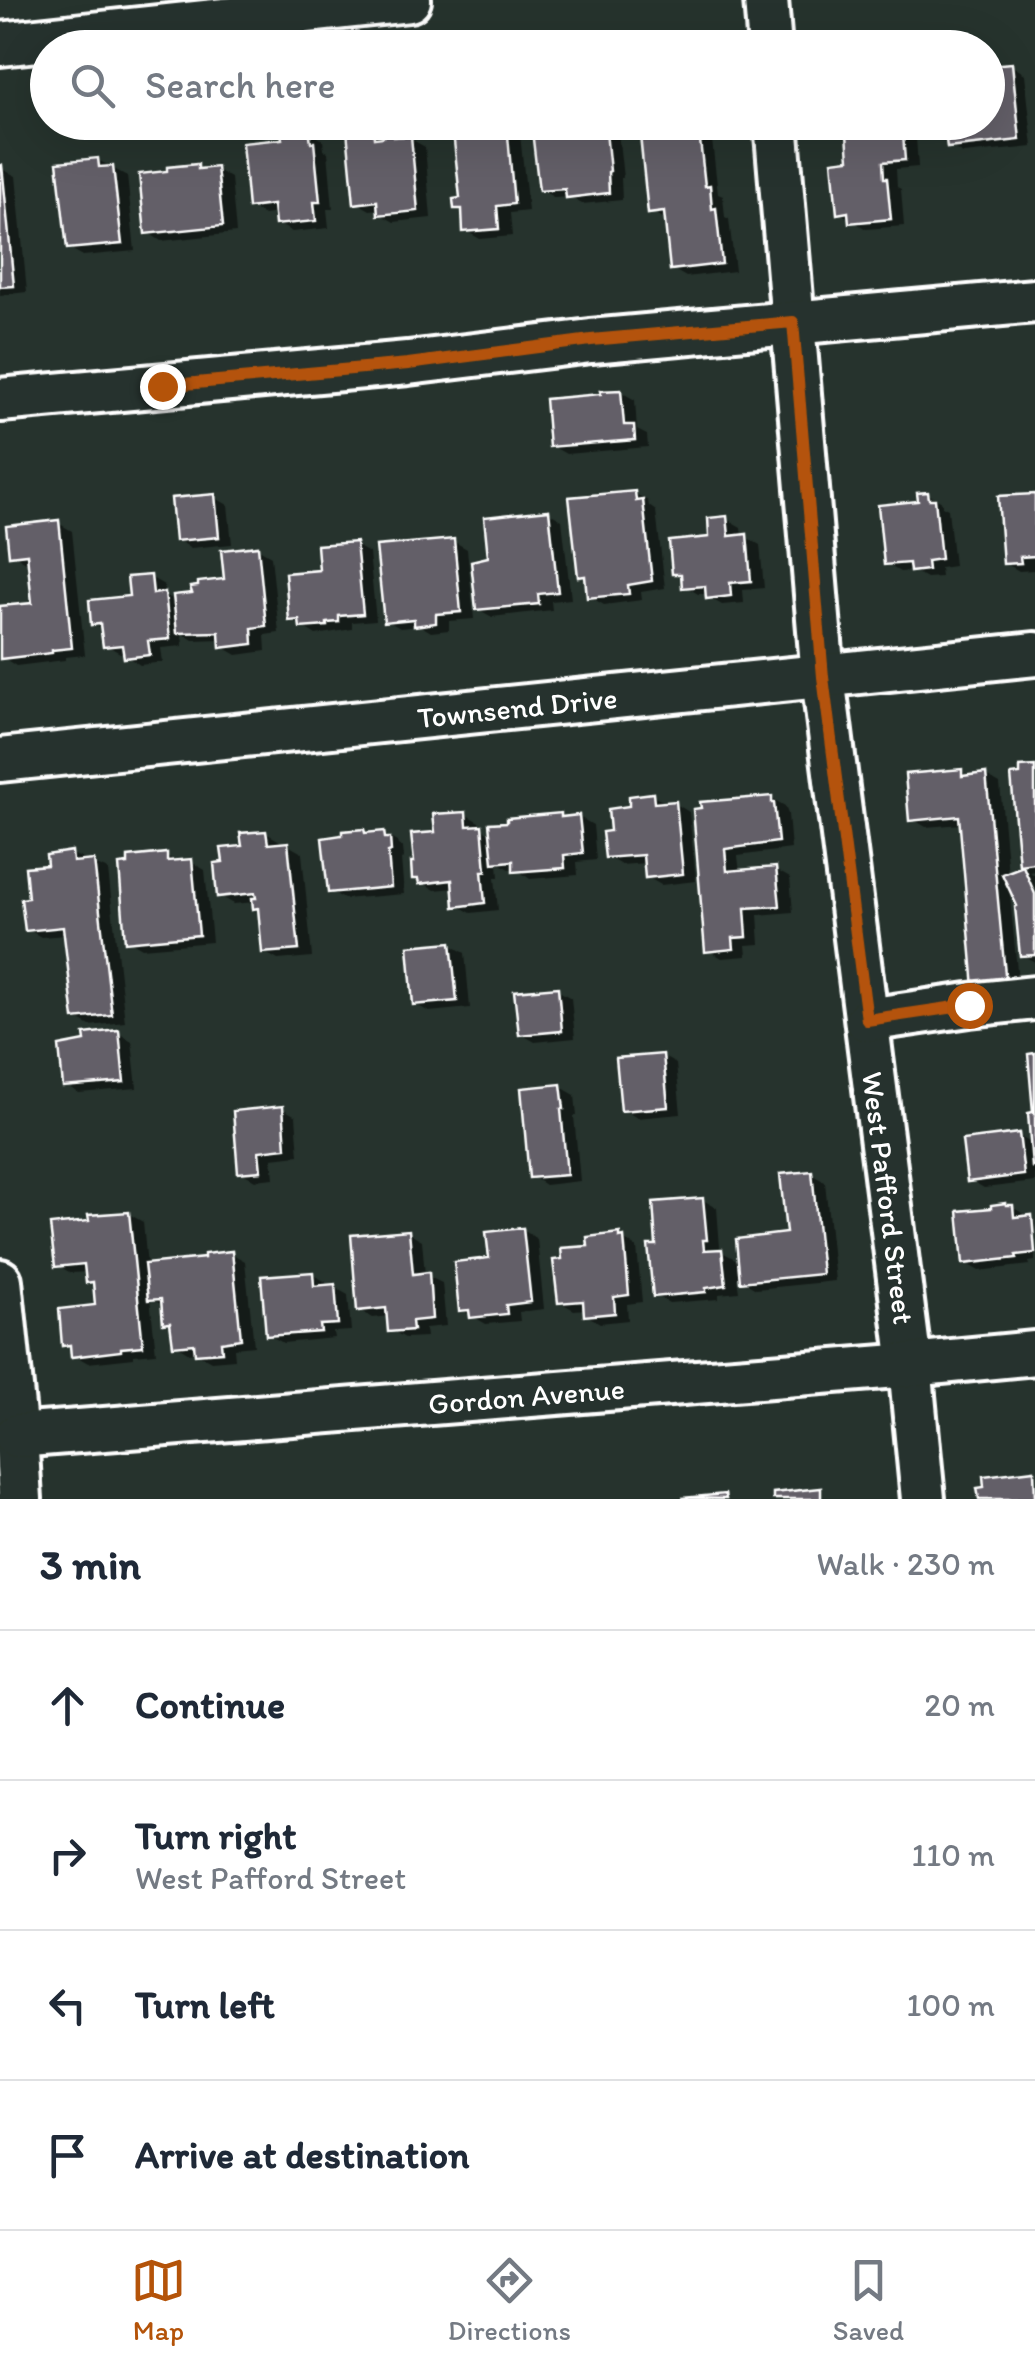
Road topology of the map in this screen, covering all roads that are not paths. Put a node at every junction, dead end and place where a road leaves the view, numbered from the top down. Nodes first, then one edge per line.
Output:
1 (409, 0) edge
2 (766, 0) edge
3 (130, 30) edge
4 (768, 30) edge
5 (30, 41) edge
6 (0, 44) edge
7 (778, 140) edge
8 (1035, 301) edge
9 (793, 322) junction
10 (0, 400) edge
11 (1035, 654) edge
12 (823, 677) junction
13 (0, 760) edge
14 (1035, 998) edge
15 (867, 1020) junction
16 (0, 1281) edge
17 (1035, 1353) edge
18 (910, 1365) junction
19 (16, 1436) junction
20 (20, 1499) edge
21 (924, 1499) edge

1 - 3 street
2 - 4 street
5 - 6 street
7 - 9 street, West Pafford Street
8 - 9 street
9 - 10 street
9 - 12 street, West Pafford Street
11 - 12 street, Townsend Drive
12 - 13 street, Townsend Drive
12 - 15 street, West Pafford Street
14 - 15 street
15 - 18 street, West Pafford Street
16 - 19 street
17 - 18 street, Gordon Avenue
18 - 19 street, Gordon Avenue
18 - 21 street, West Pafford Street
19 - 20 street

